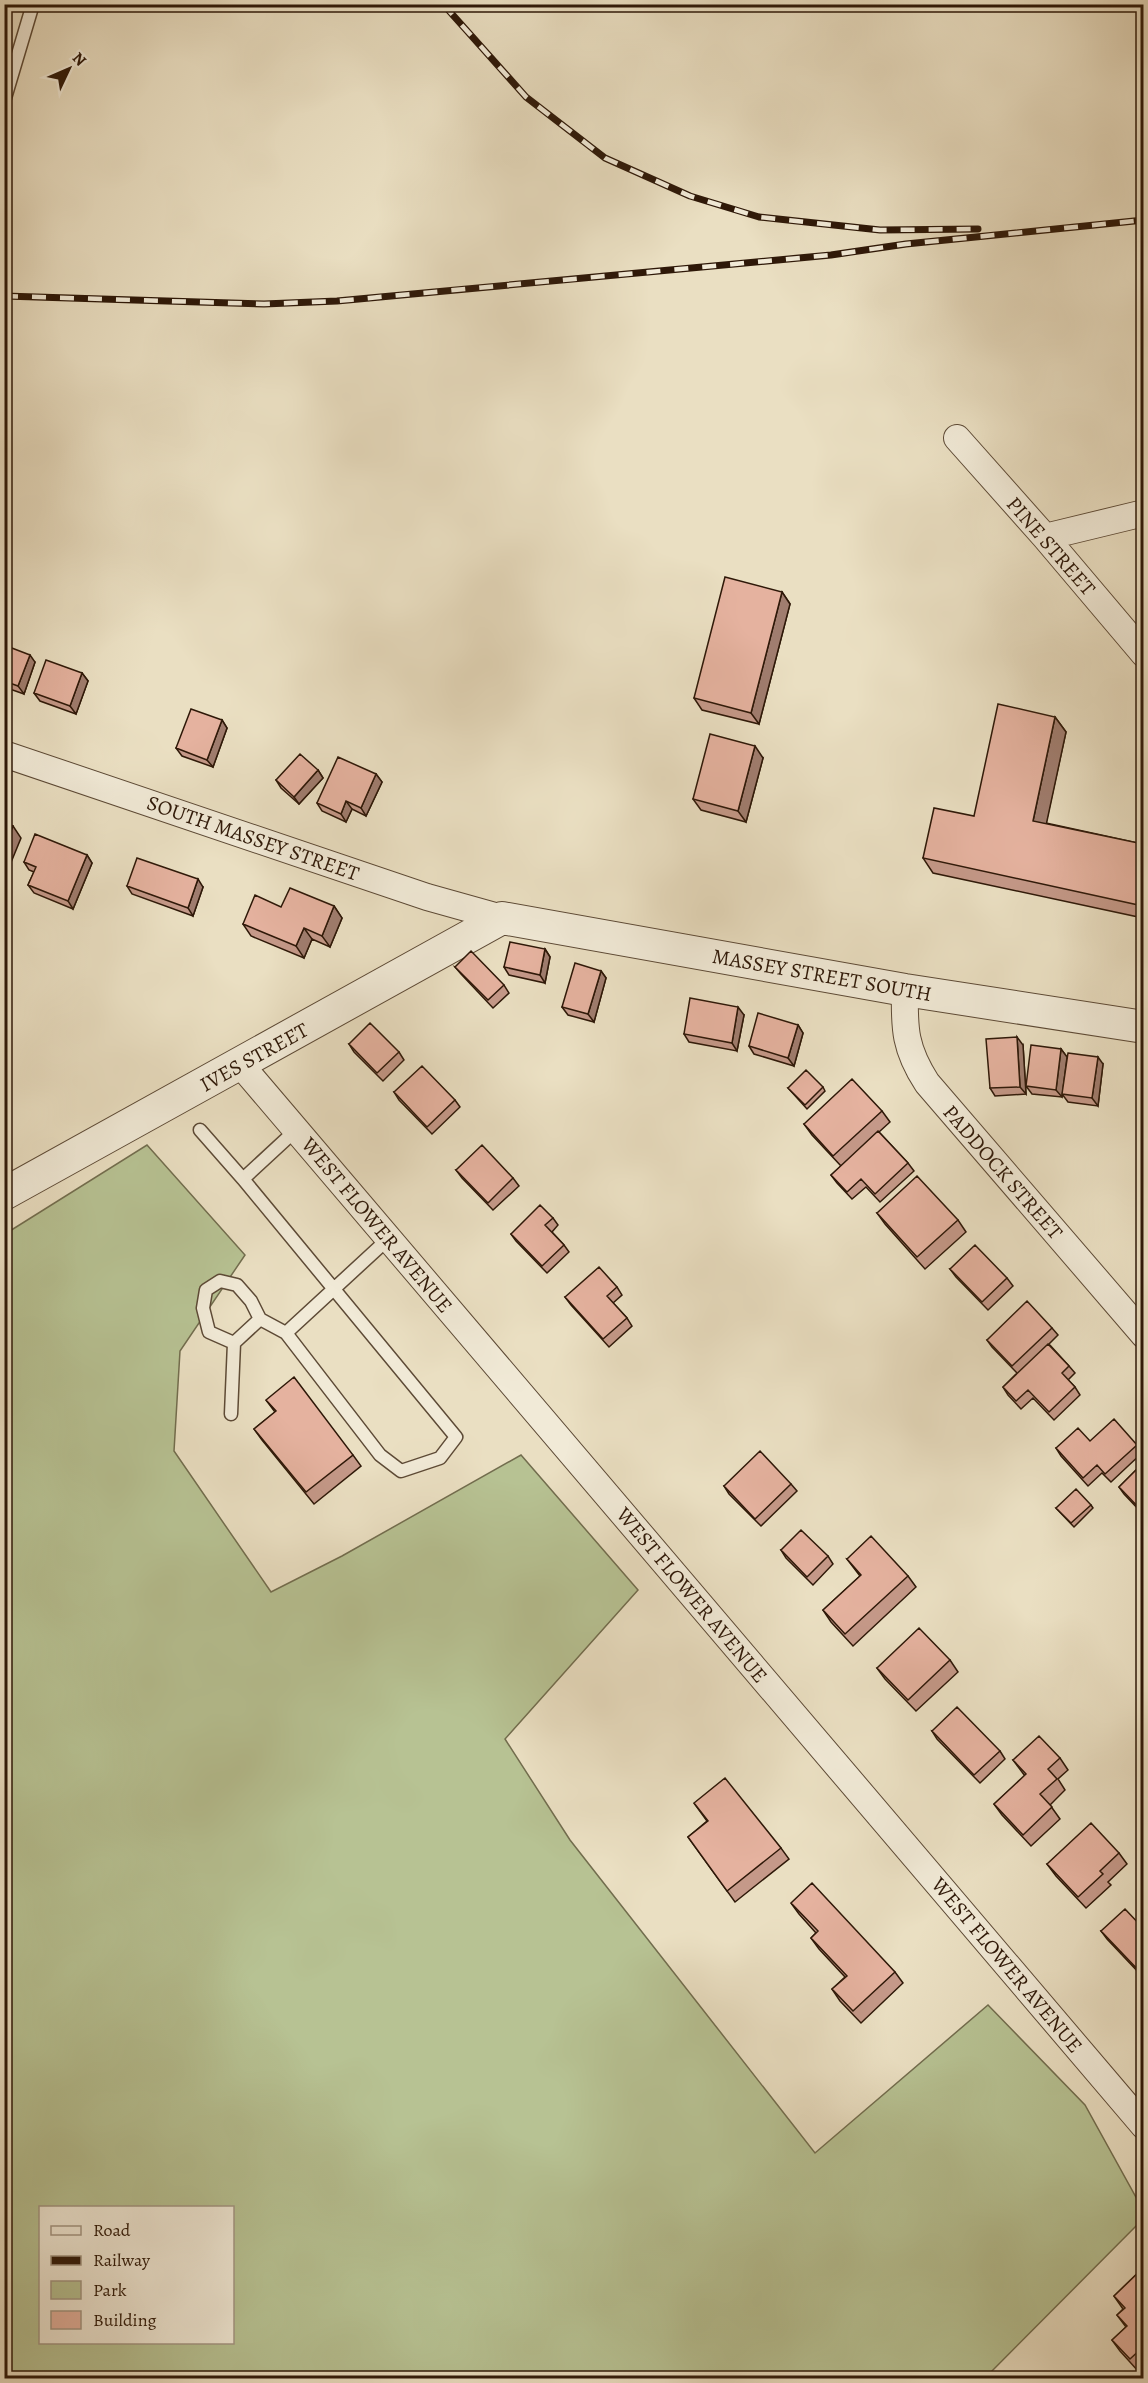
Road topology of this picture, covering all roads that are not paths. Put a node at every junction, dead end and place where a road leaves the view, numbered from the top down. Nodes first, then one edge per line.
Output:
1 (33, 4) edge
2 (5, 98) edge
3 (957, 438) dead end
4 (1143, 513) edge
5 (1046, 537) junction
6 (1143, 654) edge
7 (4, 754) edge
8 (502, 918) junction
9 (905, 990) junction
10 (1143, 1027) edge
11 (240, 1064) junction
12 (200, 1130) dead end
13 (296, 1130) junction
14 (243, 1179) junction
15 (4, 1194) edge
16 (388, 1239) junction
17 (333, 1288) junction
18 (260, 1319) junction
19 (286, 1333) junction
20 (1143, 1335) edge
21 (234, 1343) junction
22 (231, 1414) dead end
23 (1143, 2126) edge

1 - 2 lane
3 - 5 street, PINE STREET
4 - 5 street
5 - 6 street, PINE STREET
7 - 8 street, SOUTH MASSEY STREET
8 - 9 street, MASSEY STREET SOUTH
8 - 11 street, IVES STREET
9 - 10 street, MASSEY STREET SOUTH
9 - 20 street, PADDOCK STREET
11 - 13 street, WEST FLOWER AVENUE
11 - 15 street, IVES STREET
12 - 14 lane
13 - 14 lane
13 - 16 street, WEST FLOWER AVENUE
14 - 17 lane
16 - 17 lane
16 - 23 street, WEST FLOWER AVENUE
17 - 19 lane
17 - 19 lane
18 - 19 lane
18 - 21 lane
18 - 21 lane
21 - 22 lane

